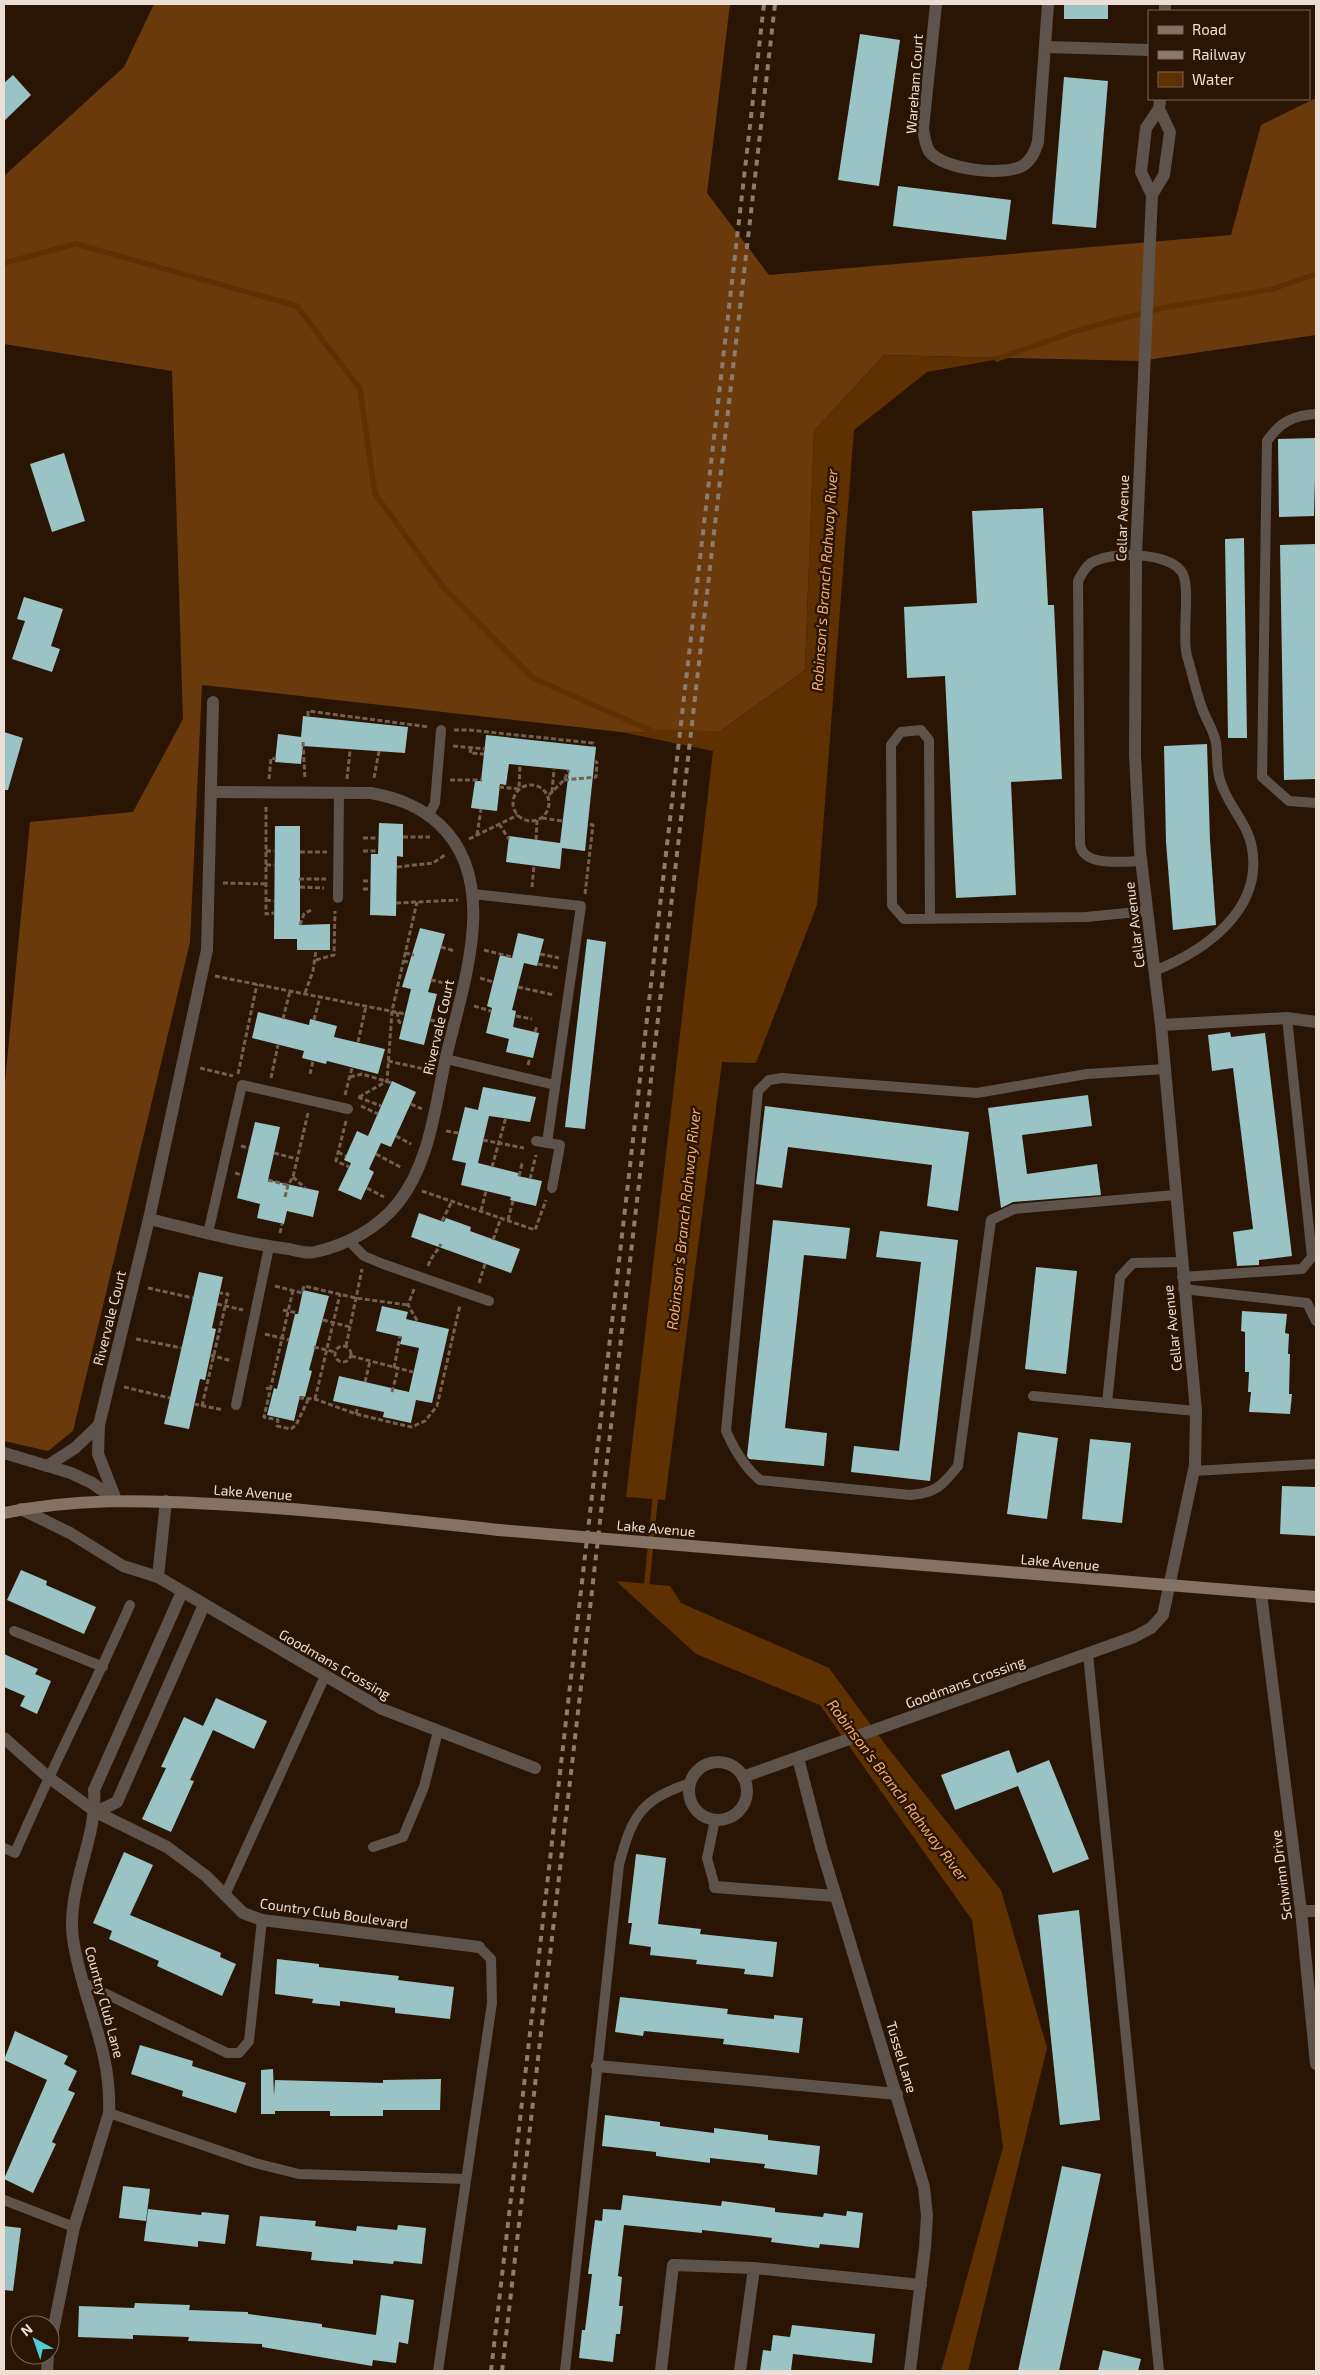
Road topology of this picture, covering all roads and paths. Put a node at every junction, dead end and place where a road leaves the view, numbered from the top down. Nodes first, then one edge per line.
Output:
1 (936, 4) edge
2 (1048, 4) edge
3 (1046, 47) junction
4 (1148, 50) edge
5 (1160, 104) edge
6 (1152, 195) junction
7 (1316, 414) edge
8 (1136, 555) junction
9 (213, 702) dead end
10 (441, 730) dead end
11 (303, 742) dead end
12 (440, 745) junction
13 (350, 751) dead end
14 (379, 751) dead end
15 (484, 752) dead end
16 (276, 759) dead end
17 (301, 762) dead end
18 (306, 762) junction
19 (595, 762) dead end
20 (520, 765) dead end
21 (554, 769) dead end
22 (570, 770) dead end
23 (437, 779) junction
24 (482, 780) dead end
25 (564, 780) junction
26 (499, 787) dead end
27 (519, 789) junction
28 (213, 792) junction
29 (266, 792) junction
30 (305, 792) junction
31 (342, 792) junction
32 (371, 794) junction
33 (550, 794) junction
34 (1316, 803) edge
35 (481, 809) dead end
36 (429, 815) junction
37 (518, 815) junction
38 (542, 818) junction
39 (537, 820) junction
40 (562, 821) dead end
41 (499, 824) junction
42 (589, 824) dead end
43 (443, 828) junction
44 (477, 835) junction
45 (403, 837) dead end
46 (363, 838) dead end
47 (378, 838) dead end
48 (509, 839) dead end
49 (536, 840) dead end
50 (457, 847) junction
51 (363, 850) dead end
52 (266, 851) junction
53 (274, 851) dead end
54 (378, 851) dead end
55 (300, 852) dead end
56 (338, 853) junction
57 (1141, 861) junction
58 (266, 865) junction
59 (274, 865) dead end
60 (534, 865) dead end
61 (397, 867) dead end
62 (300, 878) dead end
63 (363, 881) dead end
64 (371, 881) dead end
65 (210, 882) junction
66 (266, 884) junction
67 (300, 887) dead end
68 (338, 888) junction
69 (363, 889) dead end
70 (371, 889) dead end
71 (473, 897) junction
72 (266, 900) junction
73 (274, 900) dead end
74 (530, 900) junction
75 (417, 902) junction
76 (396, 903) dead end
77 (581, 906) junction
78 (312, 910) dead end
79 (1147, 911) junction
80 (335, 912) dead end
81 (274, 914) dead end
82 (930, 919) junction
83 (300, 924) dead end
84 (471, 947) junction
85 (316, 950) dead end
86 (405, 953) junction
87 (540, 954) dead end
88 (414, 955) dead end
89 (512, 957) dead end
90 (316, 960) junction
91 (404, 961) junction
92 (408, 962) dead end
93 (538, 964) dead end
94 (573, 966) junction
95 (1154, 971) junction
96 (202, 973) junction
97 (257, 984) junction
98 (518, 987) dead end
99 (290, 991) junction
100 (305, 994) junction
101 (320, 997) junction
102 (568, 998) junction
103 (366, 1006) junction
104 (394, 1012) junction
105 (405, 1014) dead end
106 (516, 1016) dead end
107 (284, 1018) dead end
108 (1287, 1018) junction
109 (532, 1019) dead end
110 (314, 1020) dead end
111 (1316, 1022) edge
112 (403, 1023) dead end
113 (1161, 1025) junction
114 (537, 1026) dead end
115 (535, 1032) dead end
116 (358, 1042) dead end
117 (278, 1045) dead end
118 (446, 1059) junction
119 (313, 1061) dead end
120 (388, 1061) junction
121 (200, 1068) dead end
122 (352, 1068) dead end
123 (1165, 1069) junction
124 (443, 1073) junction
125 (310, 1074) dead end
126 (350, 1077) junction
127 (387, 1081) junction
128 (392, 1083) dead end
129 (556, 1085) junction
130 (268, 1091) junction
131 (311, 1101) junction
132 (347, 1106) junction
133 (381, 1106) dead end
134 (378, 1114) dead end
135 (506, 1117) dead end
136 (483, 1140) dead end
137 (541, 1142) junction
138 (498, 1143) junction
139 (528, 1149) dead end
140 (338, 1152) junction
141 (274, 1154) dead end
142 (376, 1154) dead end
143 (346, 1156) dead end
144 (297, 1159) junction
145 (524, 1164) dead end
146 (349, 1167) dead end
147 (492, 1167) dead end
148 (416, 1175) junction
149 (519, 1176) dead end
150 (293, 1177) junction
151 (530, 1179) dead end
152 (268, 1180) dead end
153 (288, 1185) junction
154 (410, 1187) junction
155 (305, 1188) dead end
156 (552, 1188) joint
157 (486, 1191) dead end
158 (1176, 1195) junction
159 (285, 1197) dead end
160 (452, 1201) junction
161 (513, 1201) dead end
162 (481, 1211) junction
163 (501, 1218) junction
164 (149, 1219) junction
165 (508, 1220) junction
166 (442, 1221) dead end
167 (208, 1233) junction
168 (493, 1240) dead end
169 (348, 1242) junction
170 (441, 1244) dead end
171 (269, 1247) junction
172 (364, 1256) junction
173 (1181, 1262) junction
174 (485, 1264) dead end
175 (420, 1278) junction
176 (262, 1282) junction
177 (1183, 1283) junction
178 (133, 1284) junction
179 (292, 1290) junction
180 (220, 1292) dead end
181 (340, 1294) junction
182 (469, 1294) junction
183 (193, 1298) dead end
184 (356, 1298) junction
185 (489, 1301) dead end
186 (217, 1304) dead end
187 (408, 1305) junction
188 (226, 1306) junction
189 (283, 1310) dead end
190 (288, 1311) junction
191 (256, 1313) junction
192 (298, 1314) dead end
193 (323, 1320) dead end
194 (1316, 1321) edge
195 (333, 1322) junction
196 (418, 1322) dead end
197 (350, 1327) junction
198 (252, 1332) junction
199 (120, 1335) junction
200 (400, 1336) dead end
201 (282, 1338) junction
202 (289, 1340) dead end
203 (346, 1346) junction
204 (314, 1347) dead end
205 (182, 1348) dead end
206 (326, 1350) junction
207 (336, 1352) junction
208 (212, 1356) junction
209 (352, 1356) junction
210 (370, 1361) junction
211 (245, 1364) junction
212 (396, 1368) junction
213 (413, 1372) dead end
214 (366, 1382) dead end
215 (108, 1384) junction
216 (392, 1392) dead end
217 (1033, 1396) dead end
218 (170, 1398) dead end
219 (299, 1398) dead end
220 (315, 1399) junction
221 (308, 1400) junction
222 (1107, 1403) junction
223 (194, 1404) dead end
224 (236, 1405) joint
225 (202, 1406) junction
226 (358, 1406) dead end
227 (1196, 1411) junction
228 (356, 1414) junction
229 (386, 1418) dead end
230 (385, 1422) junction
231 (99, 1425) junction
232 (4, 1453) edge
233 (1316, 1464) edge
234 (47, 1466) junction
235 (1193, 1471) junction
236 (116, 1500) junction
237 (166, 1501) junction
238 (21, 1509) junction
239 (4, 1513) edge
240 (158, 1577) junction
241 (1169, 1586) junction
242 (182, 1592) junction
243 (1261, 1594) junction
244 (1316, 1597) edge
245 (130, 1605) dead end
246 (204, 1605) junction
247 (14, 1631) dead end
248 (1088, 1654) junction
249 (103, 1667) junction
250 (325, 1676) junction
251 (438, 1731) junction
252 (4, 1738) edge
253 (798, 1758) junction
254 (535, 1768) dead end
255 (743, 1776) junction
256 (48, 1777) junction
257 (690, 1783) junction
258 (96, 1812) junction
259 (715, 1820) junction
260 (373, 1847) dead end
261 (4, 1848) edge
262 (715, 1887) joint
263 (225, 1895) junction
264 (836, 1896) junction
265 (1301, 1911) junction
266 (1316, 1911) edge
267 (262, 1920) junction
268 (479, 1947) joint
269 (84, 1983) junction
270 (1316, 2064) edge
271 (598, 2066) junction
272 (897, 2094) junction
273 (109, 2113) junction
274 (465, 2179) junction
275 (4, 2200) edge
276 (74, 2227) junction
277 (754, 2268) junction
278 (921, 2284) junction
279 (56, 2315) edge
280 (438, 2371) edge
281 (565, 2371) edge
282 (661, 2371) edge
283 (740, 2371) edge
284 (910, 2371) edge
285 (1159, 2371) edge

1 - 3 street, Wareham Court
2 - 3 street, Wareham Court
3 - 4 street
5 - 6 street
5 - 6 street
6 - 8 street, Cellar Avenue
7 - 34 lane
8 - 57 street, Cellar Avenue
8 - 57 lane
8 - 95 lane
9 - 28 street, Rivervale Court
10 - 12 lane
11 - 18 path
12 - 15 path
12 - 23 lane
13 - 31 path
14 - 32 path
16 - 29 path
17 - 18 path
18 - 30 path
19 - 25 path
20 - 27 path
21 - 33 path
22 - 25 path
23 - 24 path
23 - 36 lane
25 - 33 path
26 - 27 path
27 - 33 path
27 - 37 path
28 - 29 street, Rivervale Court
28 - 65 street, Rivervale Court
29 - 30 street, Rivervale Court
29 - 52 path
30 - 31 street, Rivervale Court
31 - 32 street, Rivervale Court
31 - 56 lane
32 - 36 street, Rivervale Court
33 - 38 path
35 - 44 path
36 - 43 street, Rivervale Court
37 - 39 path
37 - 41 path
38 - 39 path
38 - 40 path
39 - 49 path
41 - 44 path
41 - 48 path
42 - 77 path
43 - 45 path
43 - 50 street, Rivervale Court
44 - 50 path
46 - 47 path
50 - 61 path
50 - 71 street, Rivervale Court
51 - 54 path
52 - 53 path
52 - 58 path
55 - 56 path
56 - 68 lane
57 - 79 street, Cellar Avenue
58 - 59 path
58 - 66 path
60 - 74 path
62 - 68 path
63 - 64 path
65 - 66 path
65 - 96 street, Rivervale Court
66 - 72 path
67 - 68 path
69 - 70 path
71 - 74 lane
71 - 75 path
71 - 84 street, Rivervale Court
72 - 73 path
72 - 81 path
74 - 77 lane
75 - 76 path
75 - 86 path
77 - 94 lane
78 - 83 path
79 - 82 lane
79 - 95 street, Cellar Avenue
80 - 90 path
82 - 82 lane
84 - 89 path
84 - 118 street, Rivervale Court
85 - 90 path
86 - 88 path
86 - 91 path
87 - 94 path
90 - 100 path
91 - 92 path
91 - 104 path
93 - 94 path
94 - 102 lane
95 - 113 street, Cellar Avenue
96 - 97 path
96 - 164 street, Rivervale Court
97 - 99 path
97 - 121 path
98 - 102 path
99 - 100 path
99 - 107 path
100 - 101 path
101 - 103 path
101 - 110 path
102 - 129 lane
103 - 104 path
103 - 116 path
104 - 105 path
104 - 112 path
104 - 120 path
106 - 109 path
108 - 111 street
108 - 113 street
108 - 177 lane
113 - 123 street, Cellar Avenue
114 - 115 path
117 - 130 path
118 - 124 street, Rivervale Court
118 - 129 lane
119 - 125 path
120 - 124 path
120 - 127 path
122 - 126 path
123 - 158 street, Cellar Avenue
123 - 158 lane
124 - 148 street, Rivervale Court
126 - 127 path
126 - 132 path
127 - 128 path
127 - 133 path
129 - 137 lane
130 - 131 lane
130 - 167 lane
131 - 132 lane
131 - 144 path
132 - 134 path
132 - 140 path
135 - 138 path
136 - 138 path
137 - 151 path
137 - 156 lane
138 - 139 path
138 - 147 path
140 - 143 path
140 - 146 path
141 - 144 path
142 - 148 path
144 - 150 path
145 - 149 path
148 - 154 street, Rivervale Court
150 - 153 path
150 - 155 path
152 - 153 path
153 - 159 path
154 - 160 path
154 - 169 street, Rivervale Court
156 - 165 path
157 - 162 path
158 - 173 street, Cellar Avenue
160 - 162 path
160 - 166 path
161 - 165 path
162 - 163 path
163 - 165 path
163 - 168 path
164 - 167 street, Rivervale Court
164 - 178 street, Rivervale Court
167 - 171 street, Rivervale Court
169 - 171 street, Rivervale Court
169 - 172 lane
170 - 175 path
171 - 176 lane
172 - 175 lane
172 - 184 path
173 - 177 street, Cellar Avenue
173 - 222 lane
174 - 182 path
175 - 182 lane
175 - 187 path
176 - 179 path
176 - 191 lane
177 - 194 lane
177 - 227 street, Cellar Avenue
178 - 183 path
178 - 199 street, Rivervale Court
179 - 181 path
179 - 190 path
180 - 188 path
181 - 184 path
181 - 195 path
182 - 185 lane
182 - 230 path
184 - 187 path
184 - 197 path
186 - 188 path
187 - 196 path
188 - 191 path
188 - 208 path
189 - 190 path
190 - 192 path
190 - 201 path
191 - 198 lane
193 - 195 path
195 - 197 path
195 - 206 path
197 - 203 path
198 - 201 path
198 - 211 lane
199 - 205 path
199 - 215 street, Rivervale Court
200 - 212 path
201 - 202 path
201 - 221 path
203 - 207 path
203 - 209 path
204 - 206 path
206 - 207 path
206 - 220 path
207 - 209 path
208 - 211 path
208 - 225 path
209 - 210 path
210 - 212 path
210 - 214 path
211 - 224 lane
212 - 213 path
212 - 216 path
215 - 218 path
215 - 231 street, Rivervale Court
217 - 222 lane
219 - 221 path
220 - 221 path
220 - 228 path
222 - 227 lane
223 - 225 path
224 - 225 path
226 - 228 path
227 - 235 street, Cellar Avenue
228 - 230 path
229 - 230 path
231 - 234 street
231 - 236 street, Rivervale Court
232 - 234 street
233 - 235 lane
234 - 236 street
235 - 241 street, Cellar Avenue
236 - 237 main road, Lake Avenue
236 - 238 main road, Lake Avenue
237 - 240 street
237 - 241 main road, Lake Avenue, bridge
238 - 239 main road, Lake Avenue
238 - 240 street, Goodmans Crossing
240 - 242 street, Goodmans Crossing
241 - 243 main road, Lake Avenue
241 - 248 street, Goodmans Crossing
242 - 246 street, Goodmans Crossing
242 - 258 street, Country Club Lane
243 - 244 main road, Lake Avenue
243 - 265 street, Schwinn Drive
245 - 249 lane
246 - 250 street, Goodmans Crossing
246 - 258 street
247 - 249 lane
248 - 253 street, Goodmans Crossing
248 - 285 lane
249 - 256 lane
250 - 251 street, Goodmans Crossing
250 - 263 lane
251 - 254 street, Goodmans Crossing
251 - 260 lane
252 - 256 street, Country Club Boulevard
253 - 255 street, Goodmans Crossing
253 - 264 street, Tussel Lane
255 - 257 street
255 - 259 street
256 - 258 street, Country Club Boulevard
256 - 261 lane
257 - 259 street
257 - 271 lane
258 - 263 street, Country Club Boulevard
258 - 269 street, Country Club Lane
259 - 262 lane
262 - 264 street
263 - 267 street, Country Club Boulevard
264 - 272 street, Tussel Lane
265 - 266 street
265 - 270 street, Schwinn Drive
267 - 268 street, Country Club Boulevard
267 - 269 lane
268 - 274 lane
269 - 273 street, Country Club Lane
271 - 272 street
271 - 281 lane
272 - 278 street, Tussel Lane
273 - 274 lane
273 - 276 street, Country Club Lane
274 - 280 lane
275 - 276 lane
276 - 279 street, Country Club Lane
277 - 278 street
277 - 282 street
277 - 283 street
278 - 284 street, Tussel Lane

